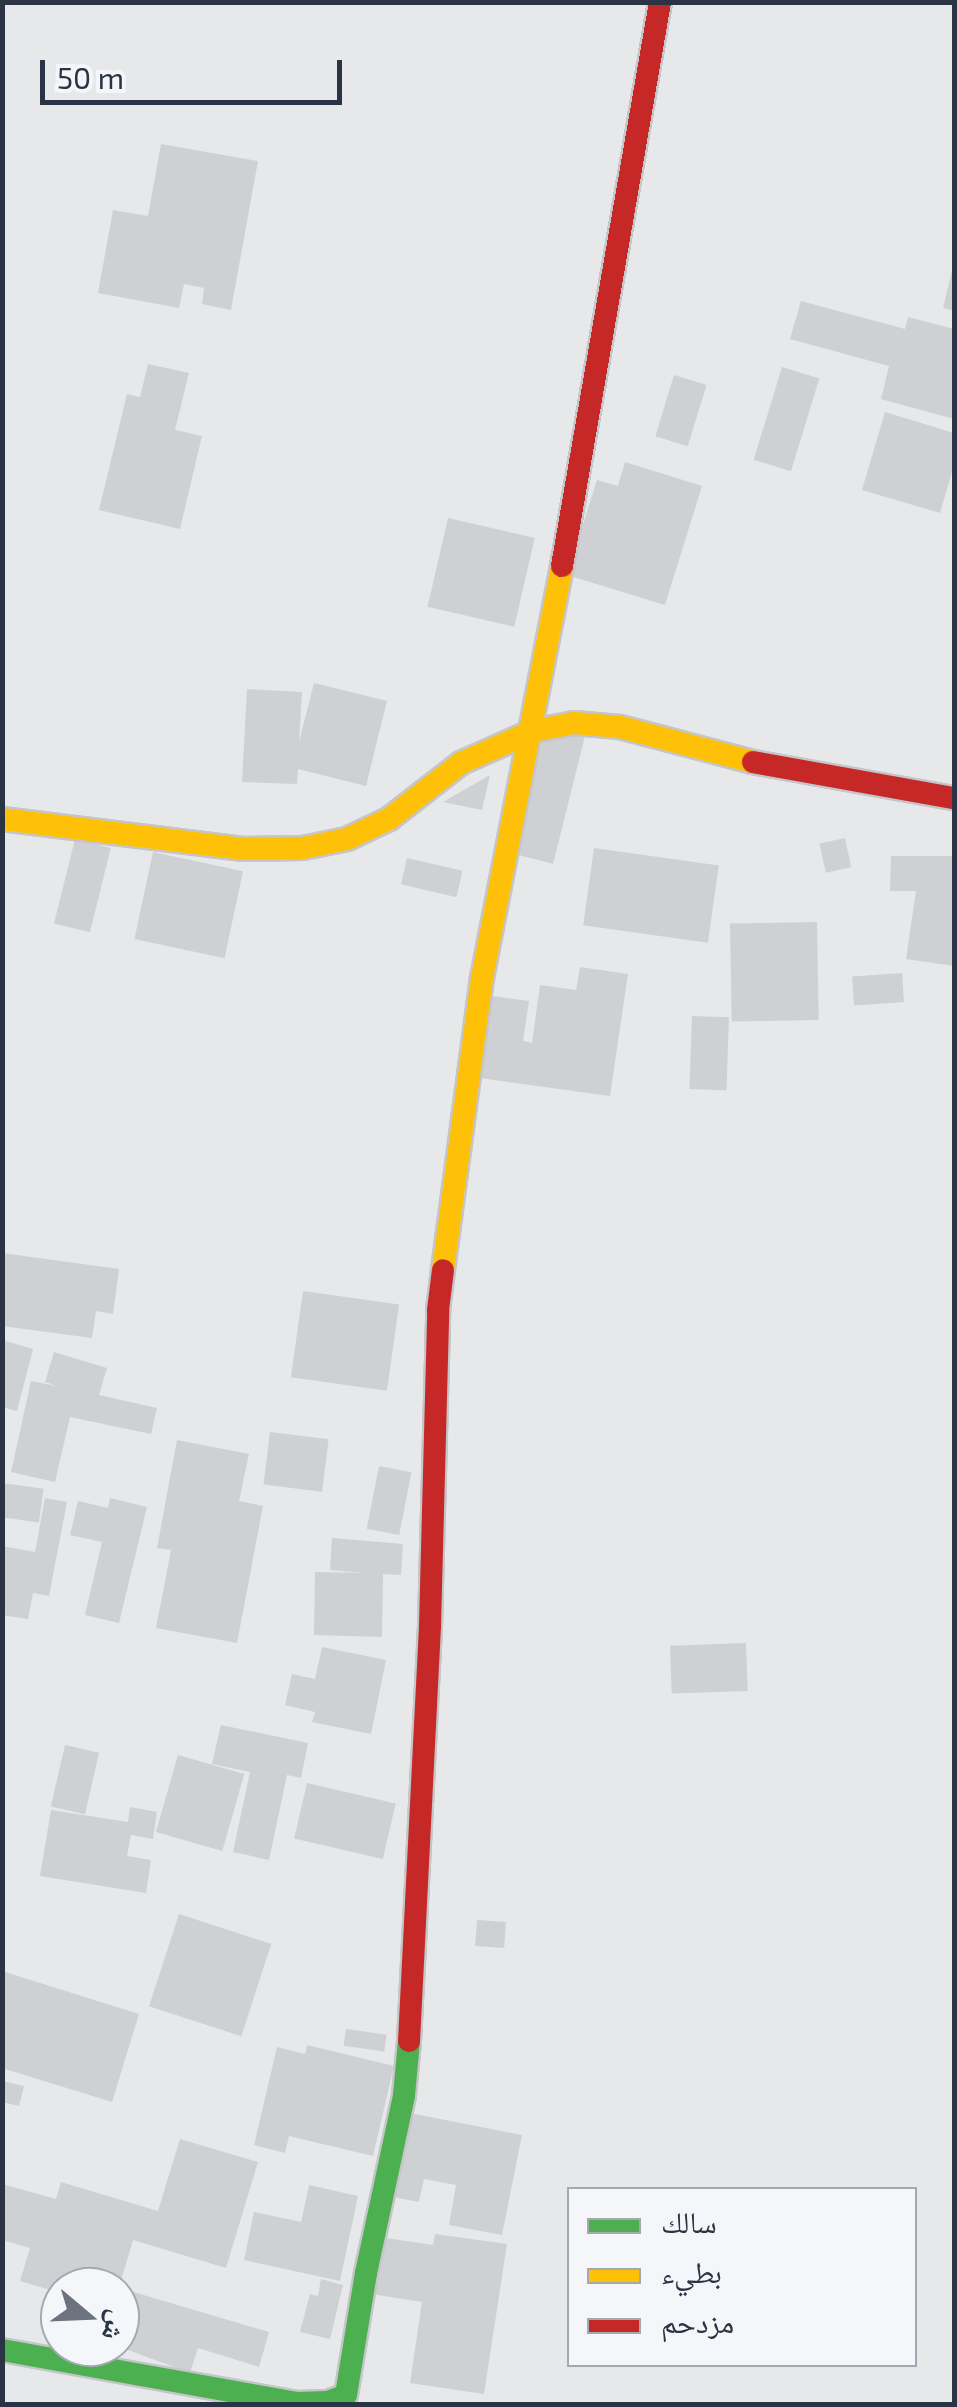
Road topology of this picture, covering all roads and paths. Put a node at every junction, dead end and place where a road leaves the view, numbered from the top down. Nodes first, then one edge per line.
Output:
1 (660, 2) edge
2 (533, 731) junction
3 (954, 798) edge
4 (2, 819) edge
5 (2, 2350) edge

1 - 2 street
2 - 3 street
2 - 4 street
2 - 5 street

